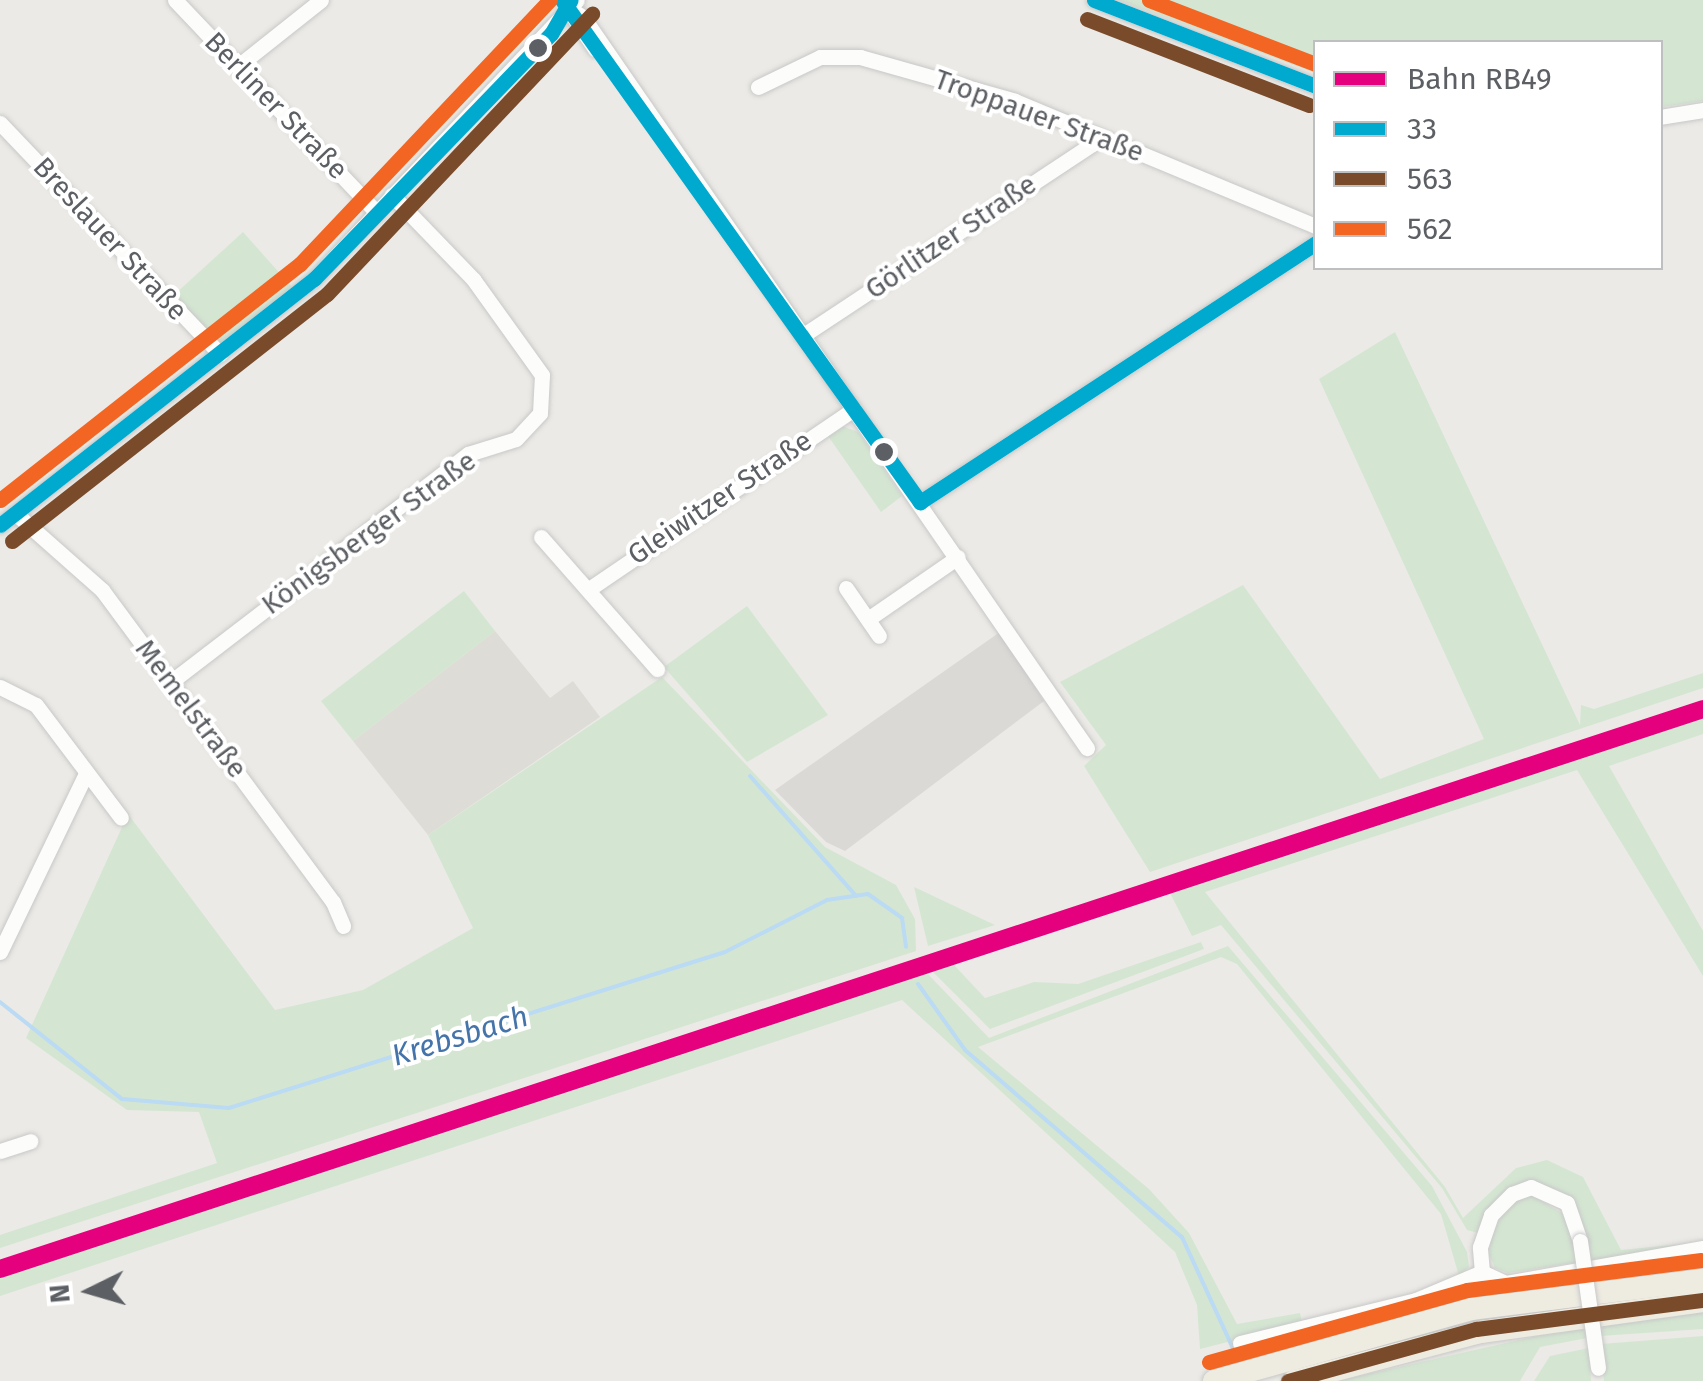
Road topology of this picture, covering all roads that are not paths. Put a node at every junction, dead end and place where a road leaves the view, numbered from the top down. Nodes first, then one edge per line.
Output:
1 (174, 0) edge
2 (320, 0) edge
3 (1094, 0) edge
4 (569, 1) edge
5 (238, 66) junction
6 (1313, 85) edge
7 (758, 86) dead end
8 (1703, 110) edge
9 (1663, 117) edge
10 (0, 123) edge
11 (1096, 135) junction
12 (392, 196) junction
13 (377, 213) junction
14 (1313, 225) edge
15 (1313, 246) edge
16 (802, 336) junction
17 (220, 354) junction
18 (854, 409) junction
19 (920, 502) junction
20 (15, 513) junction
21 (0, 525) edge
22 (540, 537) dead end
23 (958, 557) junction
24 (846, 588) dead end
25 (588, 589) junction
26 (868, 619) junction
27 (879, 636) dead end
28 (656, 669) dead end
29 (172, 681) junction
30 (0, 687) edge
31 (1087, 748) dead end
32 (86, 773) junction
33 (121, 818) dead end
34 (343, 926) dead end
35 (0, 952) edge
36 (30, 1141) dead end
37 (0, 1151) edge
38 (1703, 1248) edge
39 (1482, 1272) junction
40 (1703, 1280) edge
41 (1703, 1300) edge
42 (1240, 1343) dead end
43 (1597, 1375) edge
44 (1216, 1380) edge
45 (1294, 1381) edge

1 - 5 street, Berliner Straße
2 - 5 street
3 - 6 street
4 - 12 street
4 - 16 street
5 - 13 street, Berliner Straße
7 - 11 street, Troppauer Straße
8 - 9 street
10 - 17 street, Breslauer Straße
11 - 14 street, Troppauer Straße
11 - 16 street, Görlitzer Straße
12 - 13 street
12 - 29 street, Königsberger Straße
13 - 17 street
15 - 19 street
16 - 18 street
17 - 20 street
18 - 19 street
18 - 25 street, Gleiwitzer Straße
19 - 23 street
20 - 21 street
20 - 29 street, Memelstraße
22 - 25 street
23 - 26 street
23 - 31 street
24 - 26 street
25 - 28 street
26 - 27 street
29 - 34 street, Memelstraße
30 - 32 street
32 - 33 street
32 - 35 street
36 - 37 street
38 - 39 street
39 - 42 street
39 - 43 street, bridge
40 - 44 highway
41 - 45 highway

